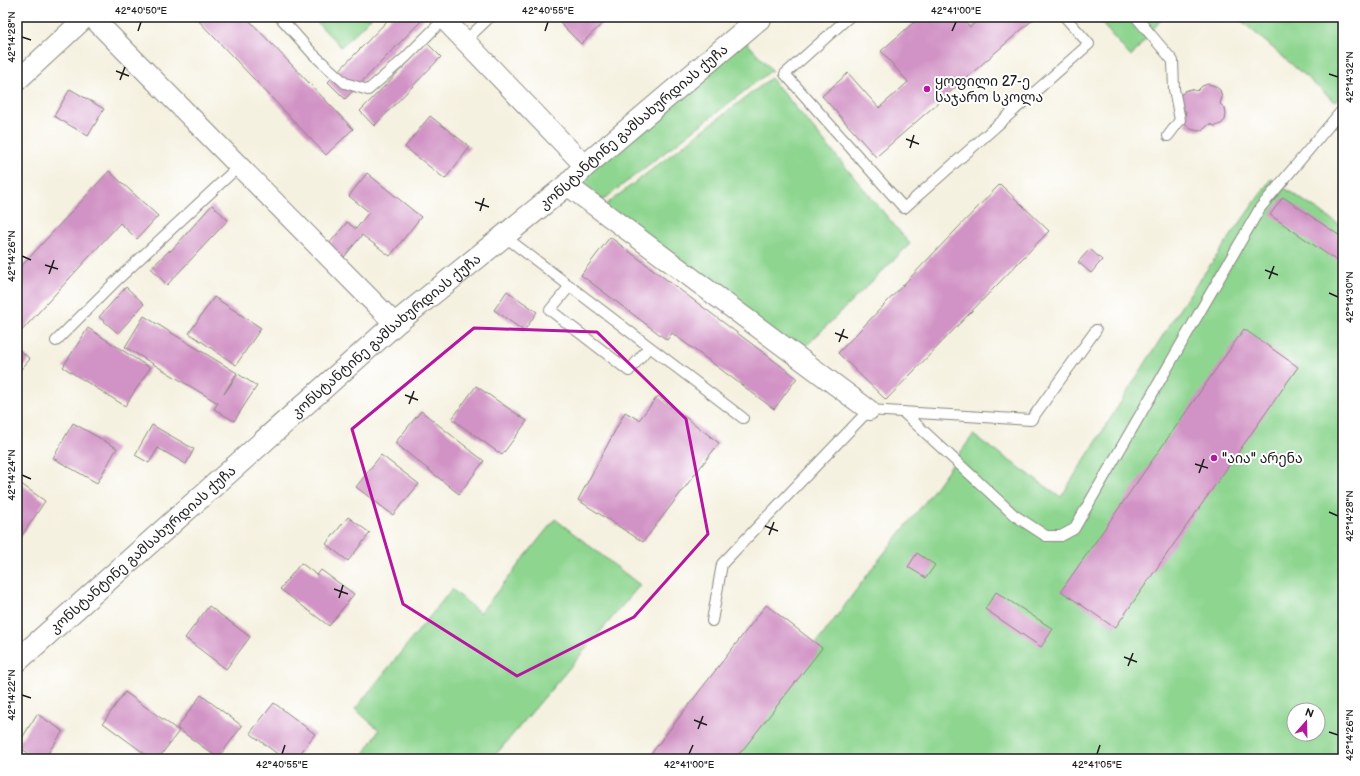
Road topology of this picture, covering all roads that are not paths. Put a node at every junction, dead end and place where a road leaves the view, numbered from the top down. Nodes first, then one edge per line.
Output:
1 (86, 17) edge
2 (92, 17) edge
3 (280, 17) edge
4 (490, 17) edge
5 (761, 17) edge
6 (849, 17) edge
7 (1065, 17) edge
8 (1136, 17) edge
9 (443, 18) edge
10 (465, 41) junction
11 (17, 81) edge
12 (1343, 109) edge
13 (1168, 136) dead end
14 (239, 166) junction
15 (585, 166) junction
16 (567, 185) junction
17 (504, 236) junction
18 (570, 286) junction
19 (395, 324) junction
20 (1096, 330) dead end
21 (56, 341) dead end
22 (649, 347) junction
23 (869, 410) junction
24 (903, 412) junction
25 (743, 418) dead end
26 (712, 620) dead end
27 (17, 661) edge

1 - 11 street
2 - 14 street
3 - 9 lane
4 - 10 lane
5 - 15 street, კონსტანტინე გამსახურდიას ქუჩა
6 - 7 lane
8 - 13 lane
9 - 10 street
10 - 15 street
12 - 24 lane
14 - 19 street
14 - 21 lane
15 - 16 street, კონსტანტინე გამსახურდიას ქუჩა
16 - 17 street, კონსტანტინე გამსახურდიას ქუჩა
16 - 23 street
17 - 18 lane
17 - 19 street, კონსტანტინე გამსახურდიას ქუჩა
18 - 22 lane
18 - 22 lane
19 - 27 street, კონსტანტინე გამსახურდიას ქუჩა
20 - 24 lane
22 - 25 lane
23 - 24 lane
23 - 26 lane

